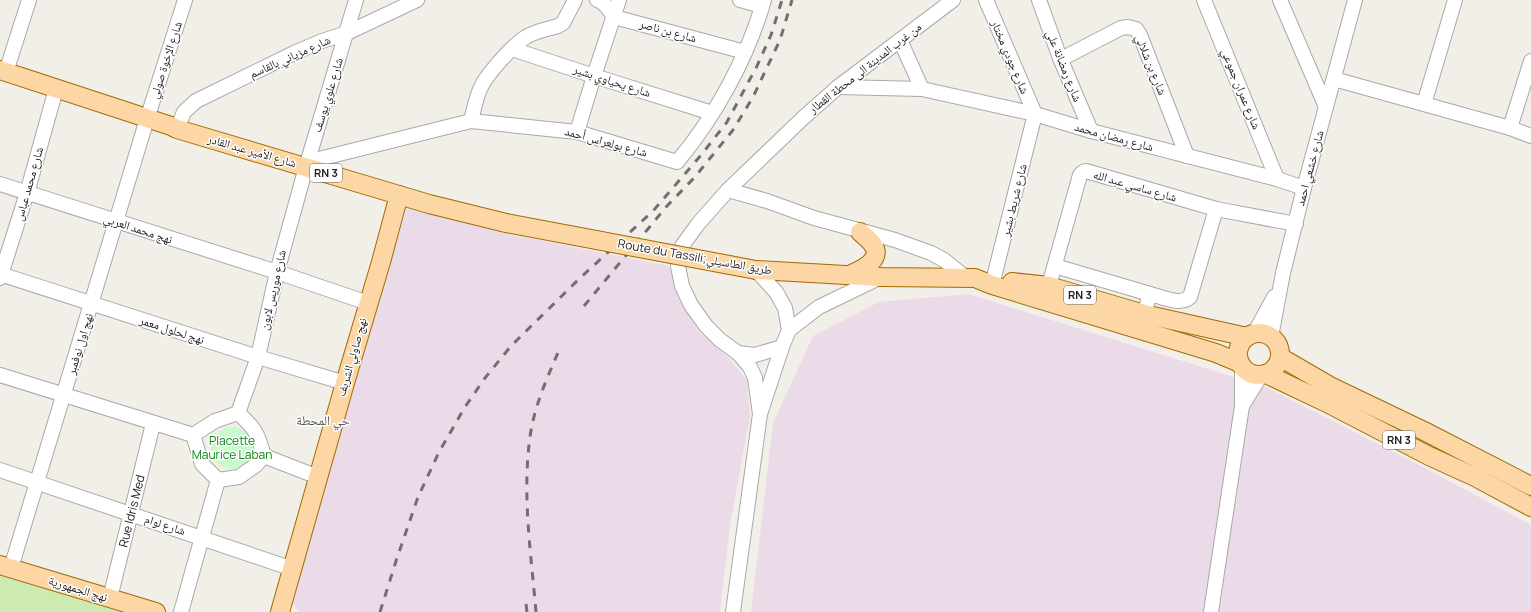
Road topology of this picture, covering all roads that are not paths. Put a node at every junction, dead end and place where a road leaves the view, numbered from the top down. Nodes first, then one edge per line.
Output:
1 (29, 0) edge
2 (185, 0) edge
3 (356, 0) edge
4 (416, 0) edge
5 (575, 0) edge
6 (597, 0) edge
7 (619, 0) edge
8 (740, 0) edge
9 (953, 0) edge
10 (986, 0) edge
11 (1039, 0) edge
12 (1204, 0) edge
13 (1280, 0) edge
14 (1455, 0) edge
15 (763, 3) edge
16 (1352, 4) edge
17 (614, 17) junction
18 (347, 33) junction
19 (900, 40) junction
20 (512, 49) junction
21 (745, 52) junction
22 (1060, 58) junction
23 (1531, 61) edge
24 (3, 71) edge
25 (594, 76) junction
26 (1334, 79) junction
27 (838, 87) junction
28 (56, 89) junction
29 (922, 89) junction
30 (1424, 104) junction
31 (1326, 107) junction
32 (712, 113) junction
33 (1035, 114) junction
34 (147, 119) junction
35 (472, 121) junction
36 (1510, 128) junction
37 (177, 129) junction
38 (1091, 131) junction
39 (577, 132) junction
40 (1531, 136) edge
41 (1187, 156) junction
42 (306, 165) junction
43 (1277, 179) junction
44 (0, 184) edge
45 (1304, 188) junction
46 (728, 190) junction
47 (27, 193) junction
48 (399, 195) junction
49 (1216, 210) junction
50 (117, 222) junction
51 (506, 223) joint
52 (1296, 224) junction
53 (860, 232) junction
54 (1055, 266) junction
55 (756, 270) junction
56 (277, 272) junction
57 (849, 275) junction
58 (0, 276) edge
59 (881, 277) junction
60 (983, 280) junction
61 (1279, 288) junction
62 (1047, 293) junction
63 (1150, 294) junction
64 (368, 303) junction
65 (92, 305) junction
66 (1144, 314) junction
67 (790, 330) junction
68 (1251, 335) junction
69 (1271, 336) junction
70 (782, 348) junction
71 (738, 353) junction
72 (258, 357) junction
73 (1280, 357) junction
74 (1241, 365) junction
75 (1264, 374) junction
76 (0, 375) edge
77 (345, 383) junction
78 (64, 396) junction
79 (1242, 406) junction
80 (238, 413) junction
81 (760, 414) junction
82 (153, 424) junction
83 (193, 435) junction
84 (1431, 435) junction
85 (1422, 453) junction
86 (264, 456) junction
87 (0, 470) edge
88 (318, 477) junction
89 (218, 480) junction
90 (38, 482) junction
91 (1531, 486) edge
92 (1531, 507) edge
93 (131, 514) junction
94 (202, 537) junction
95 (6, 567) edge
96 (293, 569) junction
97 (110, 598) junction
98 (156, 612) edge
99 (181, 612) edge
100 (280, 612) edge
101 (733, 612) edge
102 (1211, 612) edge

1 - 24 street
2 - 34 street, شارع الإخوة صولي
3 - 18 street, شارع علوي يوسف
4 - 18 street, شارع مزياني بالقاسم
5 - 20 street
6 - 17 street
7 - 17 street
8 - 15 street
9 - 19 street, من غرب المدينة الى محطة القطار
10 - 33 street, شارع جودي مختار
11 - 22 street, شارع رمضانة علي
12 - 43 street, شارع عمران جموعي
13 - 31 street
14 - 30 street
15 - 21 street, شارع بولعراس أحمد
16 - 26 street, شارع خشعي احمد
17 - 21 street, شارع بن ناصر
17 - 25 street
18 - 37 street, شارع مزياني بالقاسم
18 - 42 street, شارع علوي يوسف
19 - 27 street, من غرب المدينة الى محطة القطار
19 - 29 street
20 - 25 street, شارع يحياوي بشير
20 - 35 street
21 - 32 street, شارع بولعراس أحمد
22 - 38 street, شارع رمضانة علي
22 - 41 street, شارع بن شلالي
23 - 36 street
24 - 28 main road, شارع الأمير عبد القادر / RN 3
25 - 32 street, شارع يحياوي بشير
25 - 39 street
26 - 30 street
26 - 31 street, شارع خشعي احمد
27 - 29 street, شارع رمضان محمد
27 - 46 street, من غرب المدينة الى محطة القطار
28 - 34 main road, شارع الأمير عبد القادر / RN 3
28 - 47 street, شارع محمد عباس
29 - 33 street, شارع رمضان محمد
30 - 36 street
31 - 45 street, شارع خشعي احمد
32 - 39 street, شارع بولعراس أحمد
33 - 38 street, شارع رمضان محمد
33 - 60 street, شارع شريط بشير
34 - 37 main road, شارع الأمير عبد القادر / RN 3
34 - 50 street, نهج اول نوفمبر
35 - 39 street, شارع بولعراس أحمد
35 - 42 street, شارع بولعراس أحمد
36 - 40 street
37 - 42 main road, شارع الأمير عبد القادر / RN 3
38 - 41 street, شارع رمضان محمد
41 - 43 street, شارع رمضان محمد
42 - 48 main road, شارع الأمير عبد القادر / RN 3
42 - 56 street, شارع موريس لابون
43 - 45 street, شارع رمضان محمد
44 - 47 street, نهج محمد العربي
45 - 52 street, شارع خشعي احمد
46 - 53 street
46 - 71 street, من غرب المدينة الى محطة القطار
47 - 50 street, نهج محمد العربي
47 - 58 street, شارع محمد عباس
48 - 51 main road, شارع الأمير عبد القادر / RN 3
48 - 64 main road, نهج صاولي الشربف
49 - 52 street, شارع ساسي عبد الله
49 - 54 street, شارع ساسي عبد الله
49 - 63 street
50 - 56 street, نهج محمد العربي
50 - 65 street, نهج اول نوفمبر
51 - 55 main road, Route du Tassili;طريق الطاسيلي / RN 3, bridge
52 - 61 street, شارع خشعي احمد
53 - 57 main road
53 - 60 street
54 - 62 street, شارع ساسي عبد الله
54 - 63 street
55 - 57 main road, Route du Tassili;طريق الطاسيلي / RN 3
55 - 67 street
56 - 64 street, نهج محمد العربي
56 - 72 street, شارع موريس لابون
57 - 59 main road, Route du Tassili;طريق الطاسيلي / RN 3
58 - 65 street, نهج لحلول معمر
59 - 60 main road, Route du Tassili;طريق الطاسيلي / RN 3
59 - 67 street
60 - 62 main road, Route du Tassili;طريق الطاسيلي / RN 3
61 - 68 street
61 - 69 street, شارع خشعي احمد
62 - 66 main road, Route du Tassili;طريق الطاسيلي / RN 3
62 - 74 main road, Route du Tassili;طريق الطاسيلي / RN 3
63 - 66 street
64 - 77 main road, نهج صاولي الشربف
65 - 72 street, نهج لحلول معمر
65 - 78 street, نهج اول نوفمبر
66 - 68 main road, Route du Tassili;طريق الطاسيلي / RN 3
67 - 70 street
68 - 69 main road
68 - 74 main road
69 - 73 main road
70 - 71 street
70 - 81 street
71 - 81 street, من غرب المدينة الى محطة القطار
72 - 77 street, نهج لحلول معمر
72 - 80 street, شارع موريس لابون
73 - 75 main road
73 - 84 main road, RN 3
74 - 75 main road
74 - 79 street
75 - 79 street
75 - 85 main road, RN 3
76 - 78 street
77 - 88 main road, نهج صاولي الشربف
78 - 82 street
78 - 90 street, نهج اول نوفمبر
79 - 102 street
80 - 83 street
80 - 86 street
81 - 101 street
82 - 83 street
82 - 93 street, Rue Idris Med
83 - 89 street
84 - 85 main road
84 - 91 main road, RN 3
85 - 92 main road, RN 3
86 - 88 street
86 - 89 street
87 - 90 street, شارع لوام
88 - 96 main road, نهج صاولي الشربف
89 - 94 street
90 - 93 street, شارع لوام
90 - 95 street, نهج اول نوفمبر
93 - 94 street, شارع لوام
93 - 97 street, Rue Idris Med
94 - 96 street, شارع لوام
94 - 99 street
95 - 97 main road, نهج الجمهورية
96 - 100 main road, نهج صاولي الشربف
97 - 98 main road, نهج الجمهورية

